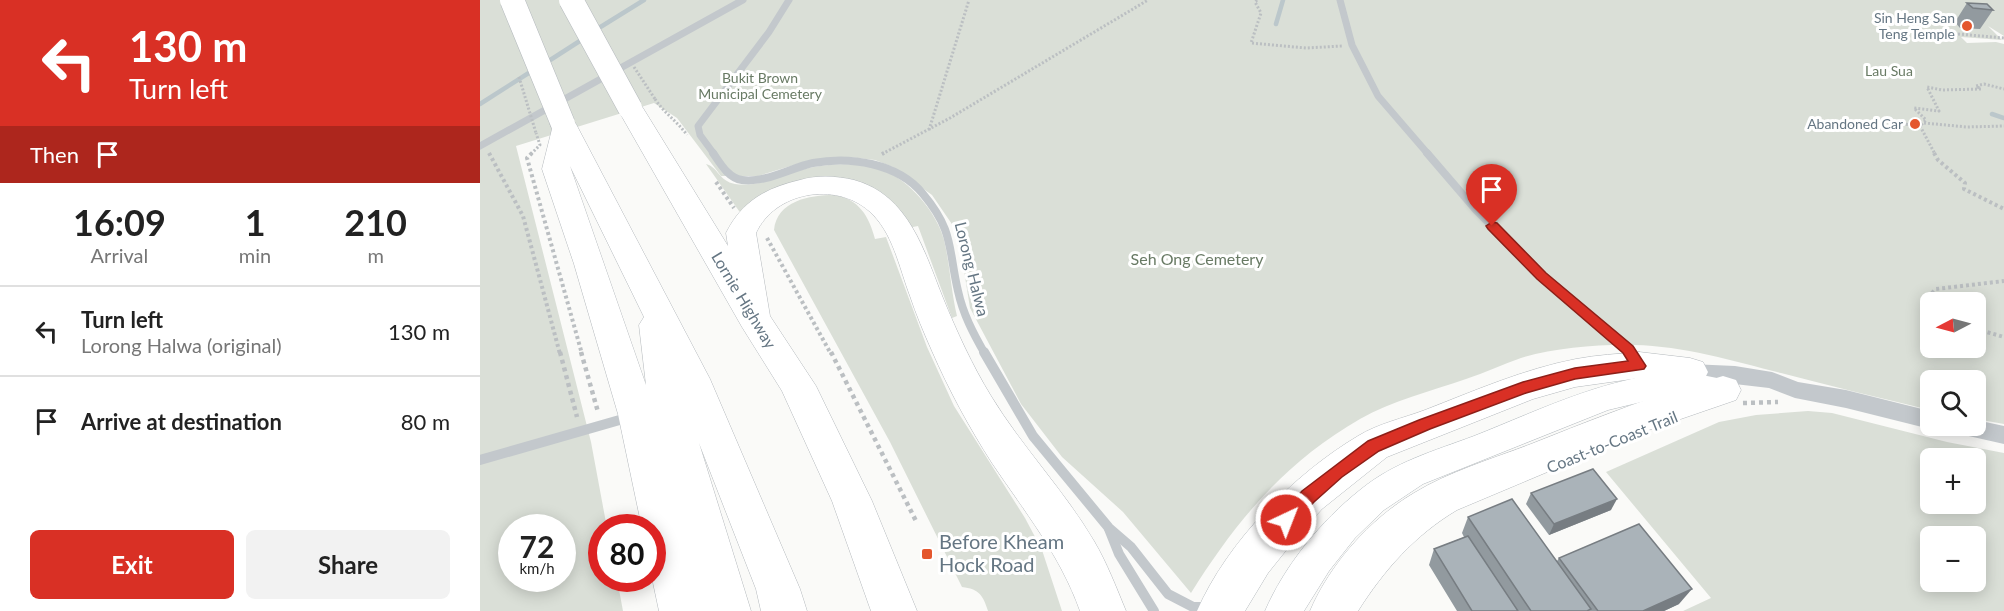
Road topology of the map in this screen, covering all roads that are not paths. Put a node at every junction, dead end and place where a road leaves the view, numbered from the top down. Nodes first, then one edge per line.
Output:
1 (512, 0) edge
2 (571, 0) edge
3 (743, 0) edge
4 (789, 0) edge
5 (1340, 0) edge
6 (555, 129) junction
7 (482, 145) edge
8 (652, 299) junction
9 (754, 318) junction
10 (1639, 366) junction
11 (1715, 389) junction
12 (1789, 396) junction
13 (1920, 418) edge
14 (624, 419) junction
15 (1986, 431) edge
16 (2004, 435) edge
17 (480, 460) edge
18 (1109, 528) junction
19 (1237, 607) edge
20 (682, 611) edge
21 (728, 611) edge
22 (784, 611) edge
23 (894, 611) edge
24 (1103, 611) edge
25 (1154, 611) edge
26 (1284, 611) edge
27 (1334, 611) edge

1 - 6 highway, bridge
2 - 9 highway, Lornie Highway, bridge
3 - 7 lane
4 - 18 lane, Lorong Halwa
5 - 10 lane
6 - 8 highway
6 - 14 highway
8 - 21 highway
8 - 22 highway
9 - 23 highway, Lornie Highway
9 - 24 highway
10 - 11 highway
10 - 19 highway
11 - 12 street
11 - 12 street
11 - 19 street
11 - 26 street
11 - 27 highway
12 - 13 street
14 - 17 lane
14 - 20 highway
15 - 16 street
18 - 19 lane, Lorong Halwa
18 - 25 lane, Lorong Halwa

